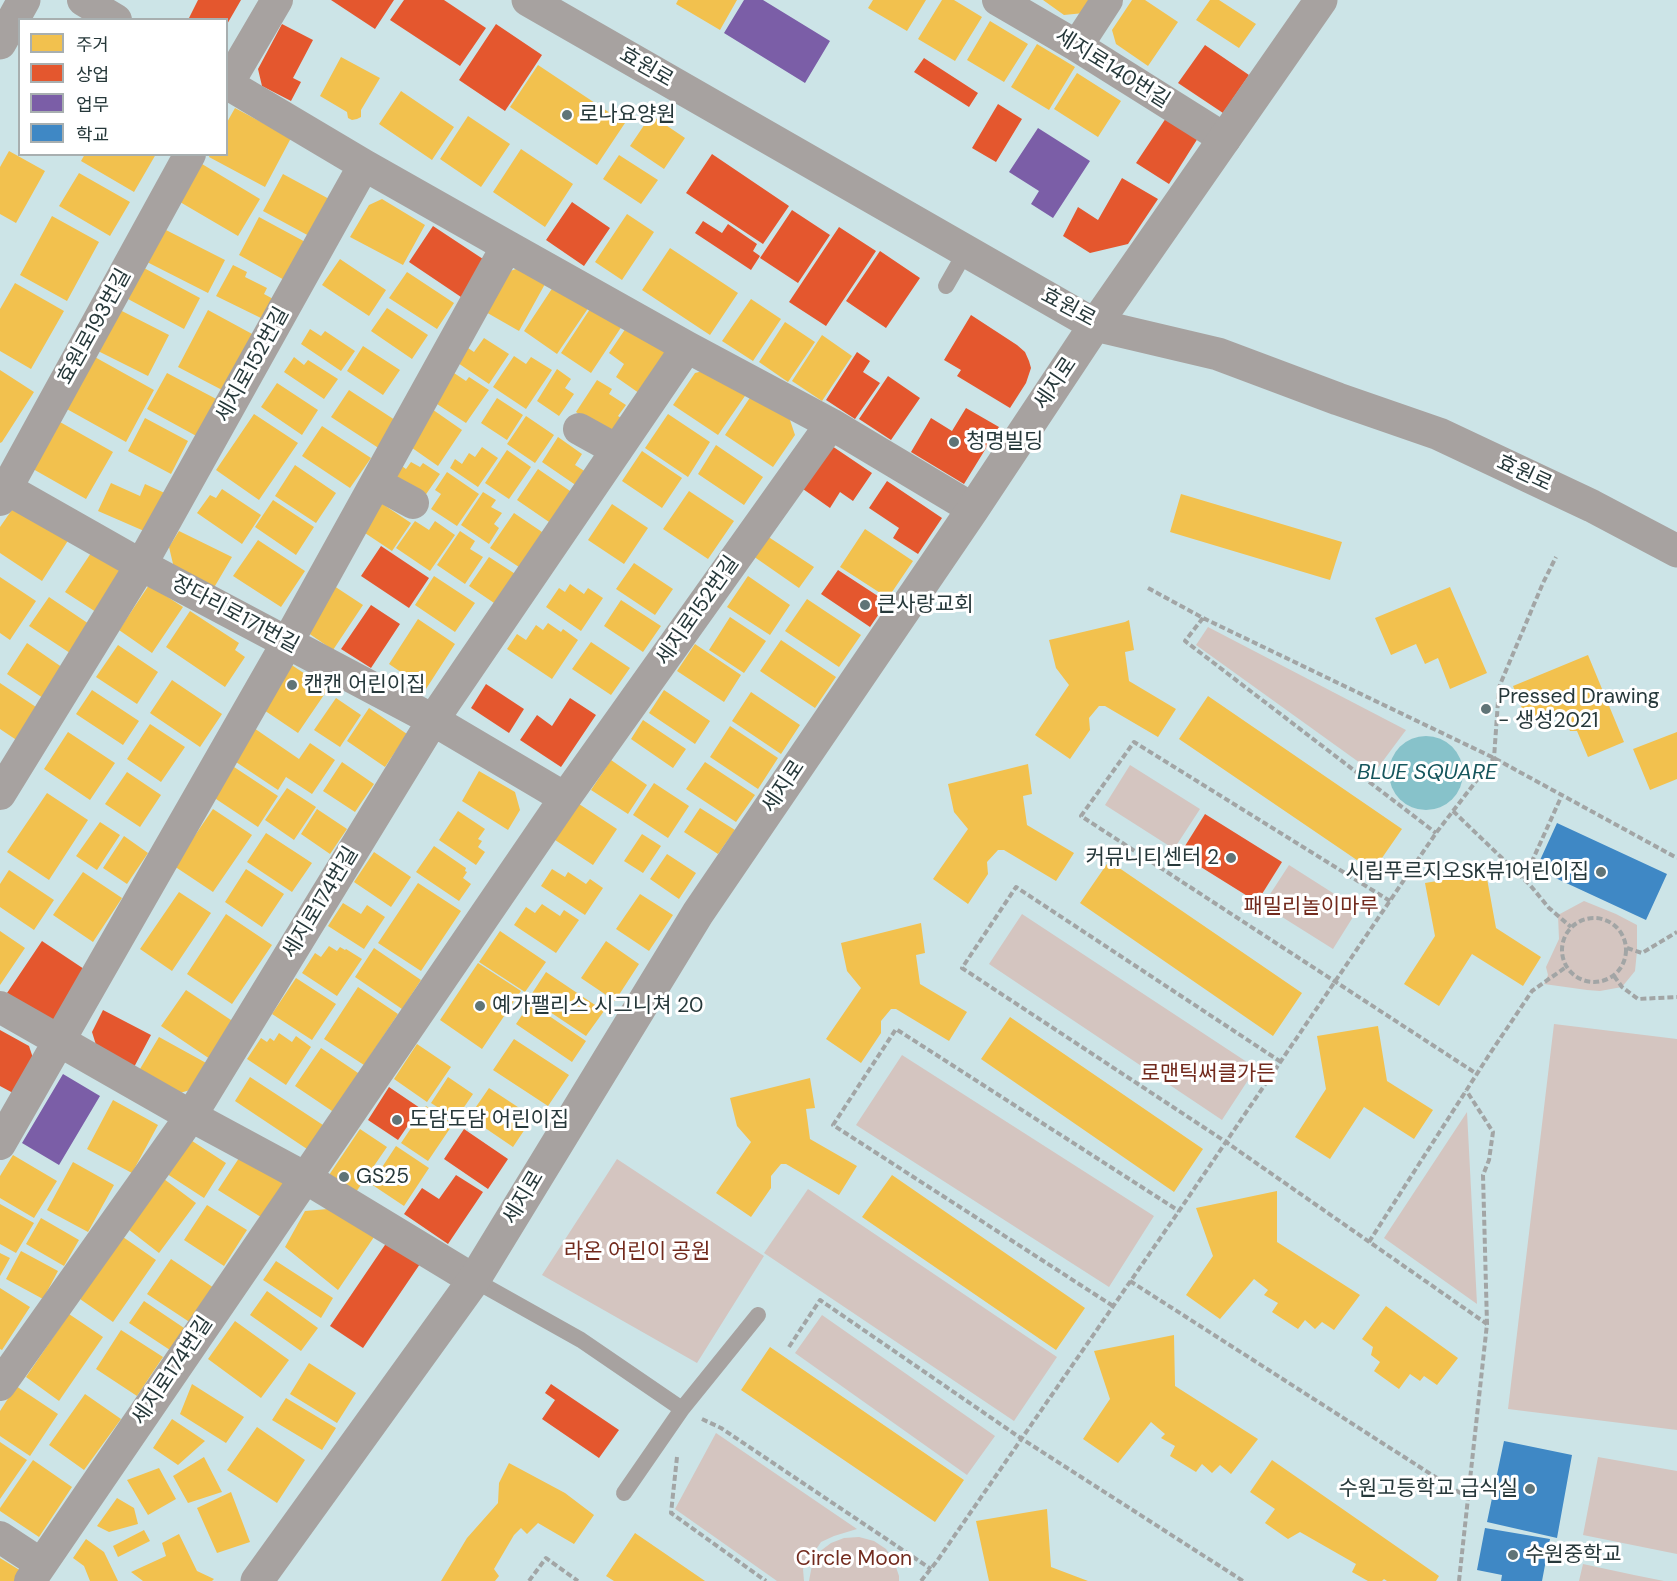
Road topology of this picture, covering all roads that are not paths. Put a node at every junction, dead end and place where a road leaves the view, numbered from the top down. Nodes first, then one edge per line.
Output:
1 (24, 0) edge
2 (83, 0) edge
3 (277, 0) edge
4 (528, 0) edge
5 (998, 0) edge
6 (1107, 0) edge
7 (1321, 0) edge
8 (113, 18) edge
9 (0, 43) edge
10 (1077, 46) junction
11 (228, 83) edge
12 (228, 86) edge
13 (1225, 139) junction
14 (189, 156) edge
15 (364, 165) junction
16 (507, 246) junction
17 (966, 251) junction
18 (946, 286) dead end
19 (1095, 325) junction
20 (687, 347) junction
21 (831, 424) junction
22 (579, 429) dead end
23 (617, 450) junction
24 (376, 483) junction
25 (2, 491) edge
26 (413, 503) dead end
27 (973, 509) junction
28 (1677, 551) edge
29 (141, 565) junction
30 (287, 643) junction
31 (433, 720) junction
32 (0, 794) edge
33 (565, 798) junction
34 (0, 1007) edge
35 (59, 1040) junction
36 (191, 1116) junction
37 (0, 1144) edge
38 (304, 1177) junction
39 (474, 1280) junction
40 (758, 1315) dead end
41 (0, 1385) edge
42 (682, 1409) junction
43 (624, 1493) dead end
44 (0, 1537) edge
45 (35, 1572) edge
46 (257, 1581) edge

1 - 9 street
2 - 8 street
3 - 11 street
4 - 17 street, 효원로
5 - 10 street, 세지로140번길
6 - 10 street
7 - 13 street, 세지로
10 - 13 street, 세지로140번길
12 - 15 street
13 - 19 street, 세지로
14 - 25 street, 효원로193번길
15 - 16 street
15 - 29 street, 세지로152번길
16 - 20 street
16 - 24 street
17 - 18 lane
17 - 19 street, 효원로
19 - 27 street, 세지로
19 - 28 street, 효원로
20 - 21 street
20 - 23 street
21 - 27 street
21 - 33 street, 세지로152번길
22 - 23 street
23 - 31 street
24 - 26 street
24 - 30 street
25 - 29 street, 장다리로171번길
27 - 39 street, 세지로
29 - 30 street, 장다리로171번길
29 - 32 street
30 - 31 street, 장다리로171번길
30 - 35 street
31 - 33 street, 장다리로171번길
31 - 36 street, 세지로174번길
33 - 38 street, 세지로174번길
34 - 35 street
35 - 36 street
35 - 37 street
36 - 38 street
36 - 41 street, 세지로174번길
38 - 39 street
38 - 45 street, 세지로174번길
39 - 42 lane
39 - 46 street, 세지로
40 - 42 lane
42 - 43 lane
44 - 45 street

